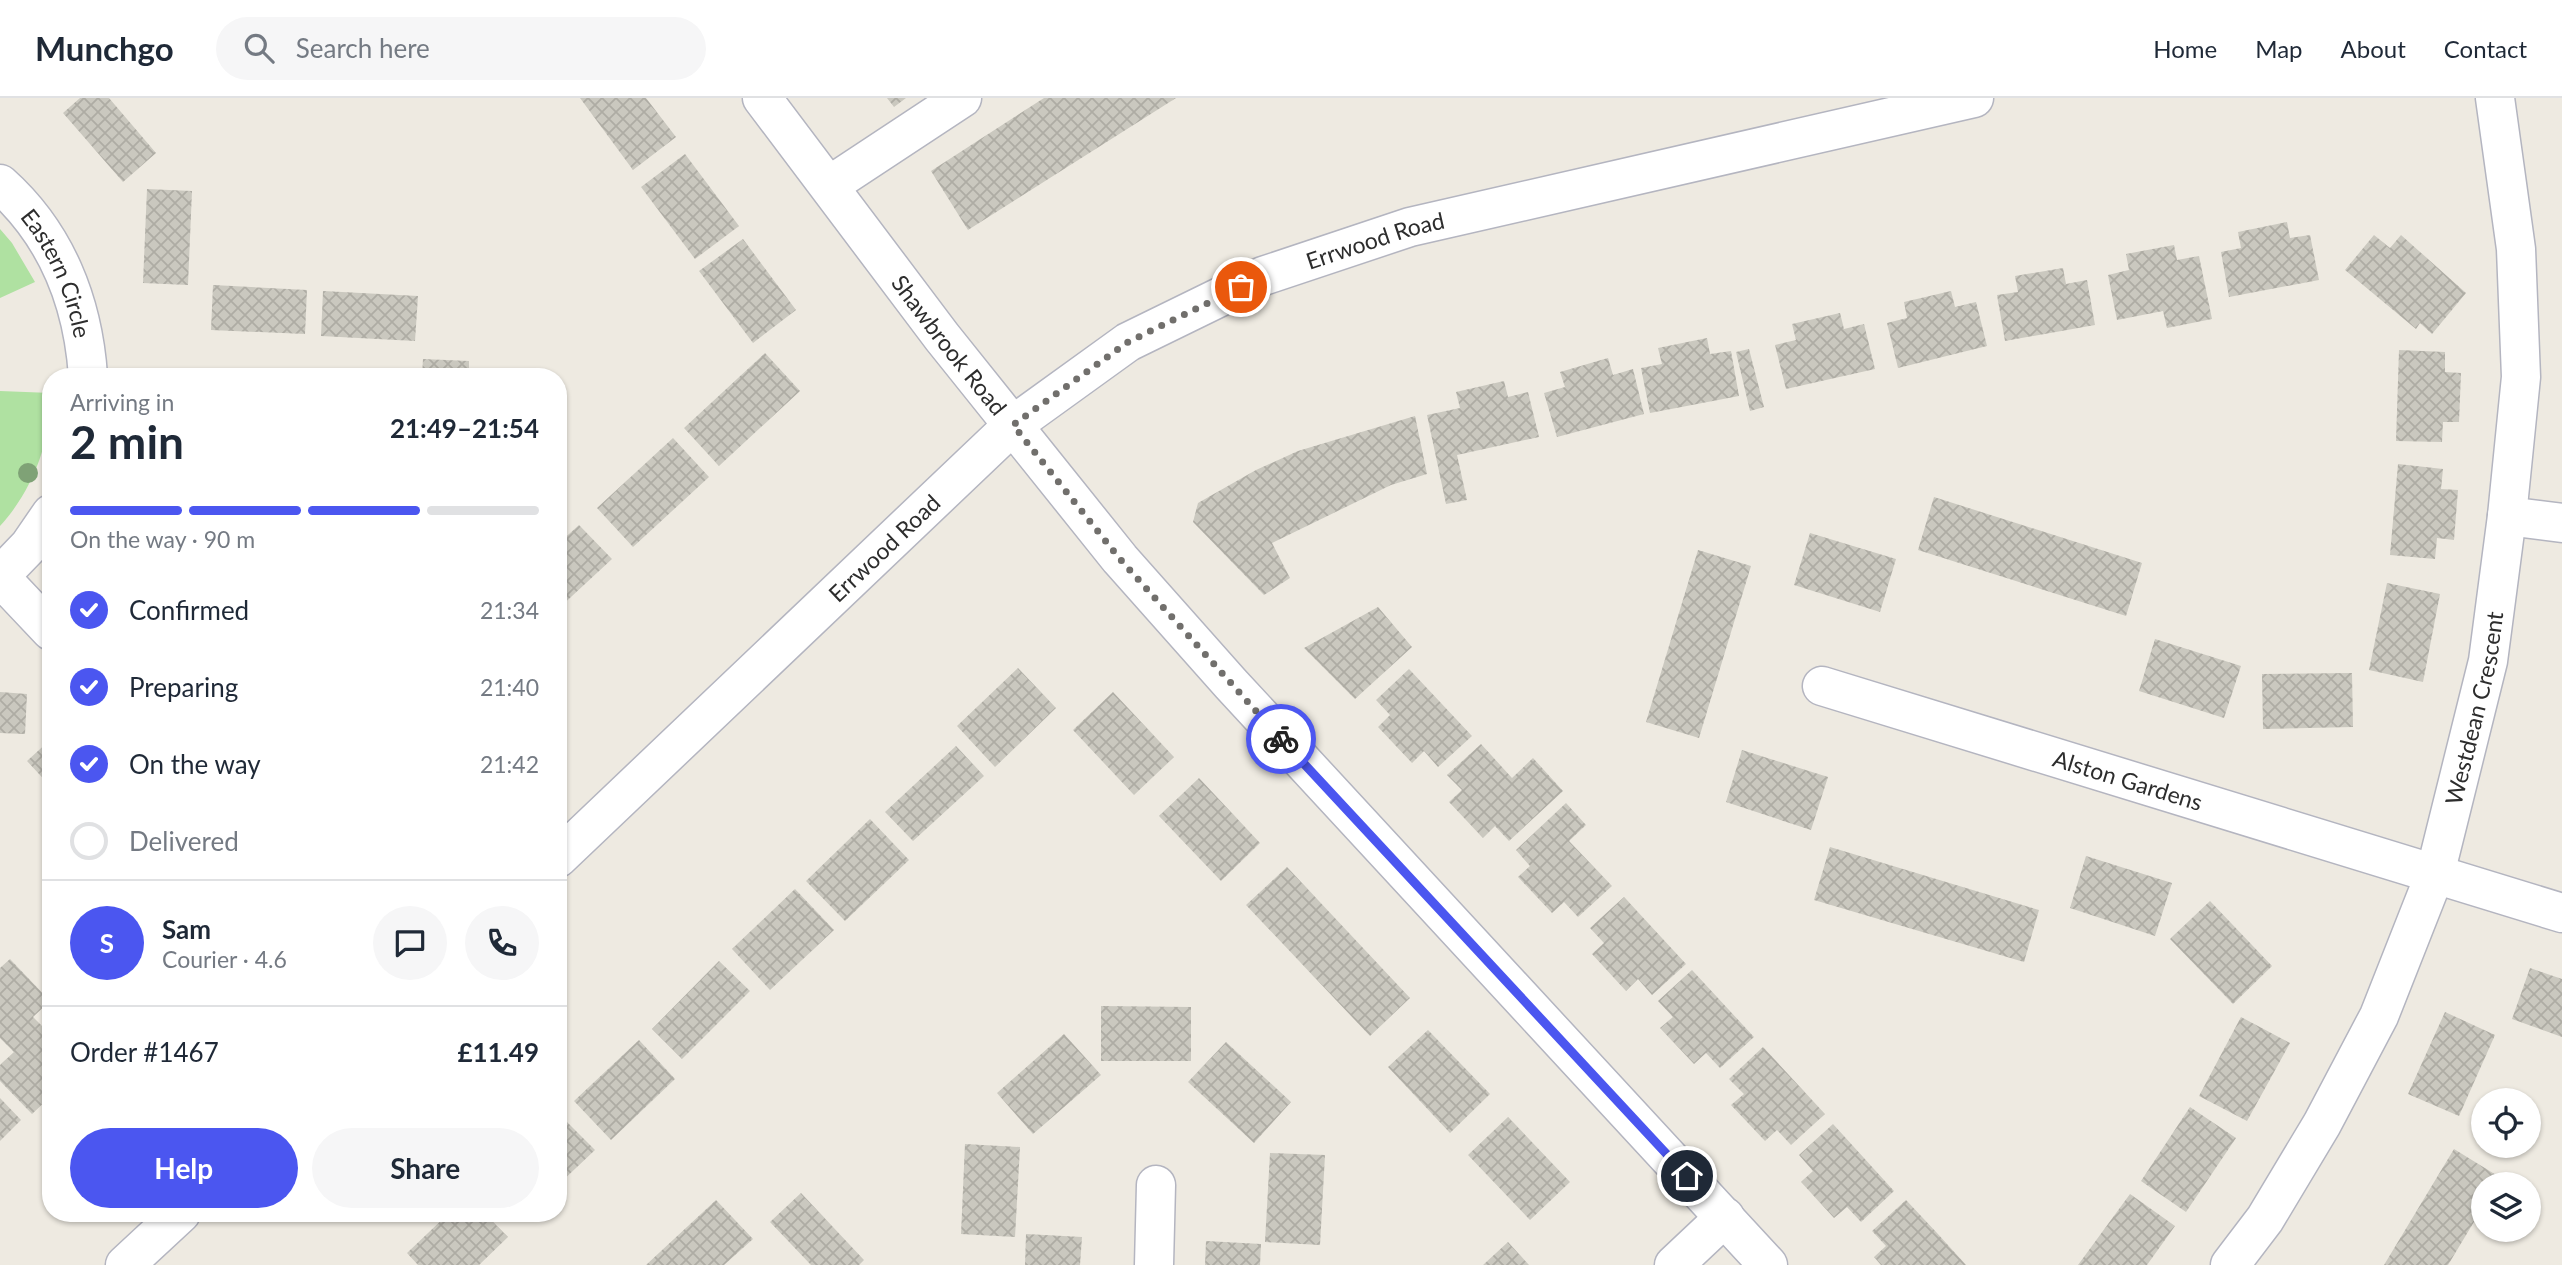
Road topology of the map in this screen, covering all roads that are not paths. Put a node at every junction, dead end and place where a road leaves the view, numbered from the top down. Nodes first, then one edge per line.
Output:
1 (762, 98) edge
2 (962, 98) edge
3 (1974, 98) edge
4 (2495, 98) edge
5 (0, 184) edge
6 (830, 186) junction
7 (88, 368) edge
8 (1013, 425) junction
9 (2507, 516) junction
10 (2562, 523) edge
11 (42, 527) edge
12 (0, 576) edge
13 (42, 621) edge
14 (1822, 686) dead end
15 (567, 849) edge
16 (2435, 874) junction
17 (2562, 913) edge
18 (1156, 1185) dead end
19 (1725, 1217) junction
20 (171, 1222) edge
21 (125, 1265) edge
22 (1154, 1265) edge
23 (1674, 1265) edge
24 (1768, 1265) edge
25 (2230, 1265) edge

1 - 6 street, Shawbrook Road
2 - 6 street
3 - 8 street, Errwood Road
4 - 9 street, Westdean Crescent
5 - 7 street, Eastern Circle
6 - 8 street, Shawbrook Road
8 - 15 street, Errwood Road
8 - 19 street, Shawbrook Road
9 - 10 street
9 - 16 street, Westdean Crescent
11 - 12 street
12 - 13 street
14 - 16 street, Alston Gardens
16 - 17 street, Alston Gardens
16 - 25 street, Westdean Crescent
18 - 22 street
19 - 23 street
19 - 24 street, Shawbrook Road
20 - 21 street

